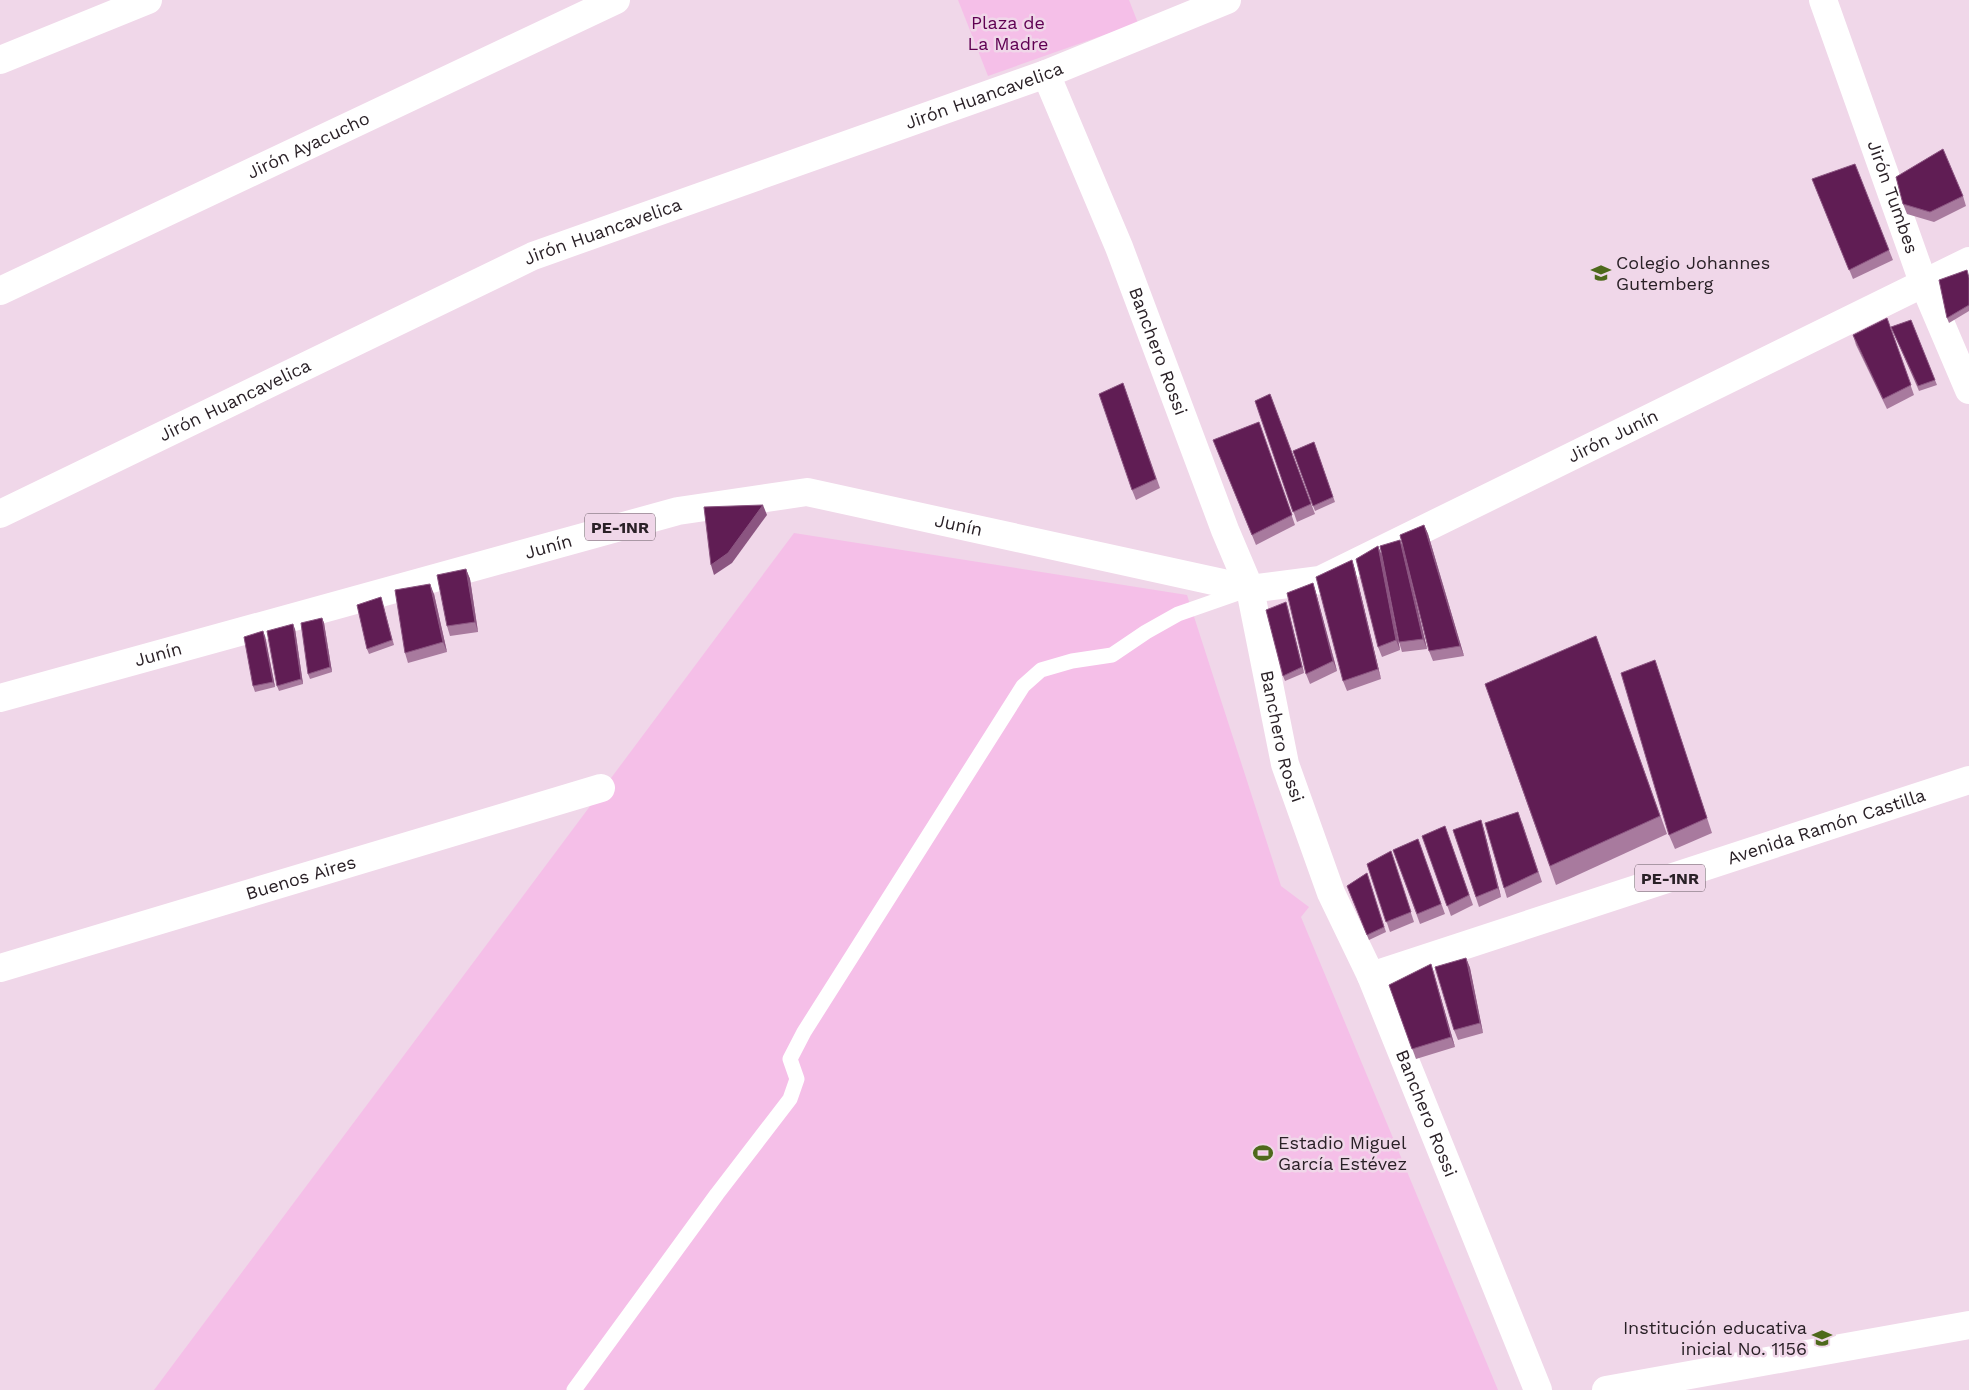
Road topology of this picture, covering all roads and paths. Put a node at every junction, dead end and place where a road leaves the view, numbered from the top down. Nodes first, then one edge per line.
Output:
1 (148, 0) edge
2 (616, 0) edge
3 (1227, 0) edge
4 (1824, 0) edge
5 (0, 60) edge
6 (1046, 74) junction
7 (1969, 261) edge
8 (1922, 282) junction
9 (0, 291) edge
10 (1969, 390) edge
11 (0, 514) edge
12 (1250, 588) junction
13 (0, 698) edge
14 (1969, 780) edge
15 (601, 788) dead end
16 (0, 968) edge
17 (1370, 976) junction
18 (1969, 1325) edge
19 (574, 1390) edge
20 (1538, 1390) edge
21 (1606, 1390) edge

1 - 5 street
2 - 9 street, Jirón Ayacucho
3 - 6 street, Jirón Huancavelica
4 - 8 street, Jirón Tumbes
6 - 11 street, Jirón Huancavelica
6 - 12 street, Banchero Rossi
7 - 8 street, Jirón Junín
8 - 10 street, Jirón Tumbes
8 - 12 street, Jirón Junín
12 - 13 street, Junín / PE-1NR
12 - 17 street, Banchero Rossi
12 - 19 lane
14 - 17 street, Avenida Ramón Castilla / PE-1NR
15 - 16 street, Buenos Aires
17 - 20 street, Banchero Rossi
18 - 21 street

